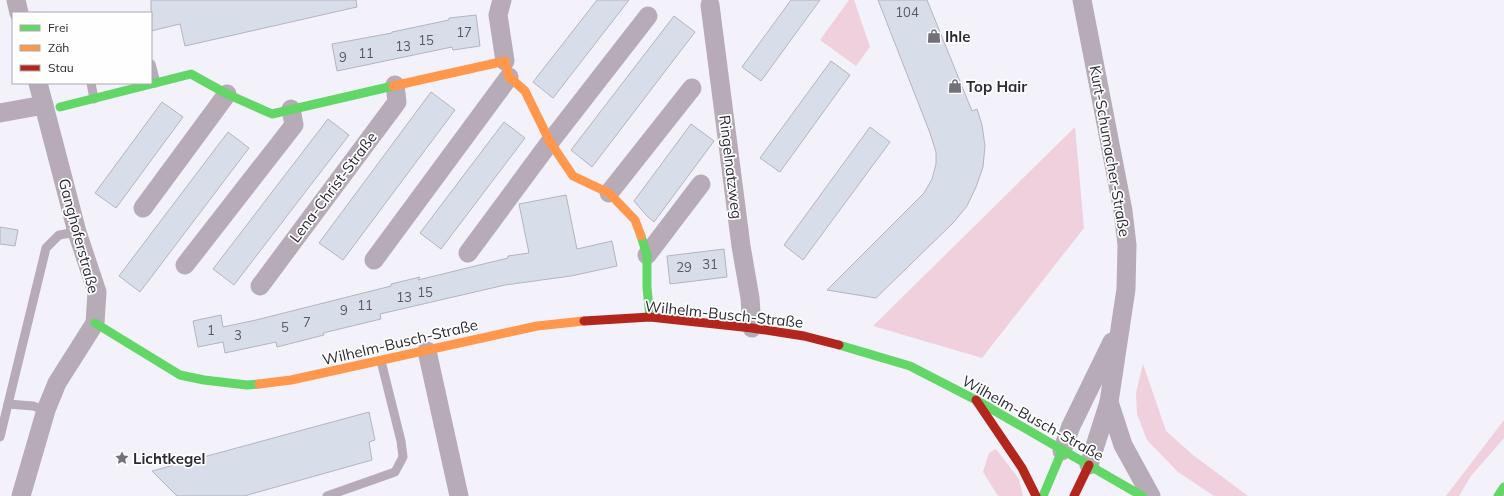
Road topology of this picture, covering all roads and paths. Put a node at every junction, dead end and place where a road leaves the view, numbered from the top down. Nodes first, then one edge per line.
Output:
1 (16, 0) edge
2 (502, 0) edge
3 (1082, 0) edge
4 (710, 5) dead end
5 (19, 12) edge
6 (648, 16) dead end
7 (152, 68) edge
8 (507, 69) junction
9 (156, 82) junction
10 (152, 83) edge
11 (39, 84) edge
12 (91, 84) edge
13 (149, 84) edge
14 (395, 85) junction
15 (692, 88) dead end
16 (227, 94) junction
17 (94, 99) junction
18 (52, 106) junction
19 (291, 109) junction
20 (0, 113) edge
21 (550, 142) junction
22 (700, 184) dead end
23 (609, 193) junction
24 (143, 208) dead end
25 (77, 232) junction
26 (468, 253) dead end
27 (647, 255) junction
28 (374, 260) dead end
29 (185, 265) dead end
30 (260, 286) dead end
31 (650, 317) junction
32 (95, 323) junction
33 (1120, 327) junction
34 (752, 328) junction
35 (427, 351) junction
36 (381, 361) junction
37 (976, 400) junction
38 (1109, 402) junction
39 (8, 404) junction
40 (46, 410) junction
41 (0, 437) edge
42 (1062, 451) junction
43 (1089, 465) junction
44 (1504, 487) edge
45 (332, 495) edge
46 (21, 496) edge
47 (459, 496) edge
48 (1036, 496) edge
49 (1043, 496) edge
50 (1074, 496) edge
51 (1142, 496) edge
52 (1151, 496) edge
53 (1498, 496) edge

1 - 5 street
2 - 8 street
3 - 33 street, Kurt-Schumacher-Straße
4 - 34 street, Ringelnatzweg
6 - 21 street
7 - 9 lane
8 - 14 main road
8 - 21 main road
8 - 28 street
9 - 10 main road
9 - 16 main road
11 - 18 street, Ganghoferstraße
12 - 17 lane
13 - 17 main road
14 - 19 main road
14 - 30 street, Lena-Christ-Straße
15 - 23 street
16 - 19 main road
16 - 24 street
17 - 18 main road
18 - 20 street
18 - 25 street, Ganghoferstraße
19 - 29 street
21 - 23 main road
21 - 26 street
22 - 27 street
23 - 27 main road
25 - 32 street, Ganghoferstraße
25 - 39 lane
27 - 31 main road
31 - 34 main road, Wilhelm-Busch-Straße
31 - 35 main road, Wilhelm-Busch-Straße
32 - 36 main road, Wilhelm-Busch-Straße
32 - 40 street, Ganghoferstraße
33 - 38 street, Kurt-Schumacher-Straße
33 - 42 street, Kurt-Schumacher-Straße
34 - 37 main road, Wilhelm-Busch-Straße
35 - 36 main road, Wilhelm-Busch-Straße
35 - 47 street
36 - 45 lane
37 - 42 main road, Wilhelm-Busch-Straße
37 - 48 main road
38 - 43 street, Kurt-Schumacher-Straße
38 - 52 street, Kurt-Schumacher-Straße
39 - 40 lane
39 - 41 lane
40 - 46 street, Ganghoferstraße
42 - 43 main road, Wilhelm-Busch-Straße
42 - 49 main road
43 - 50 main road
43 - 51 main road, Wilhelm-Busch-Straße
44 - 53 main road

